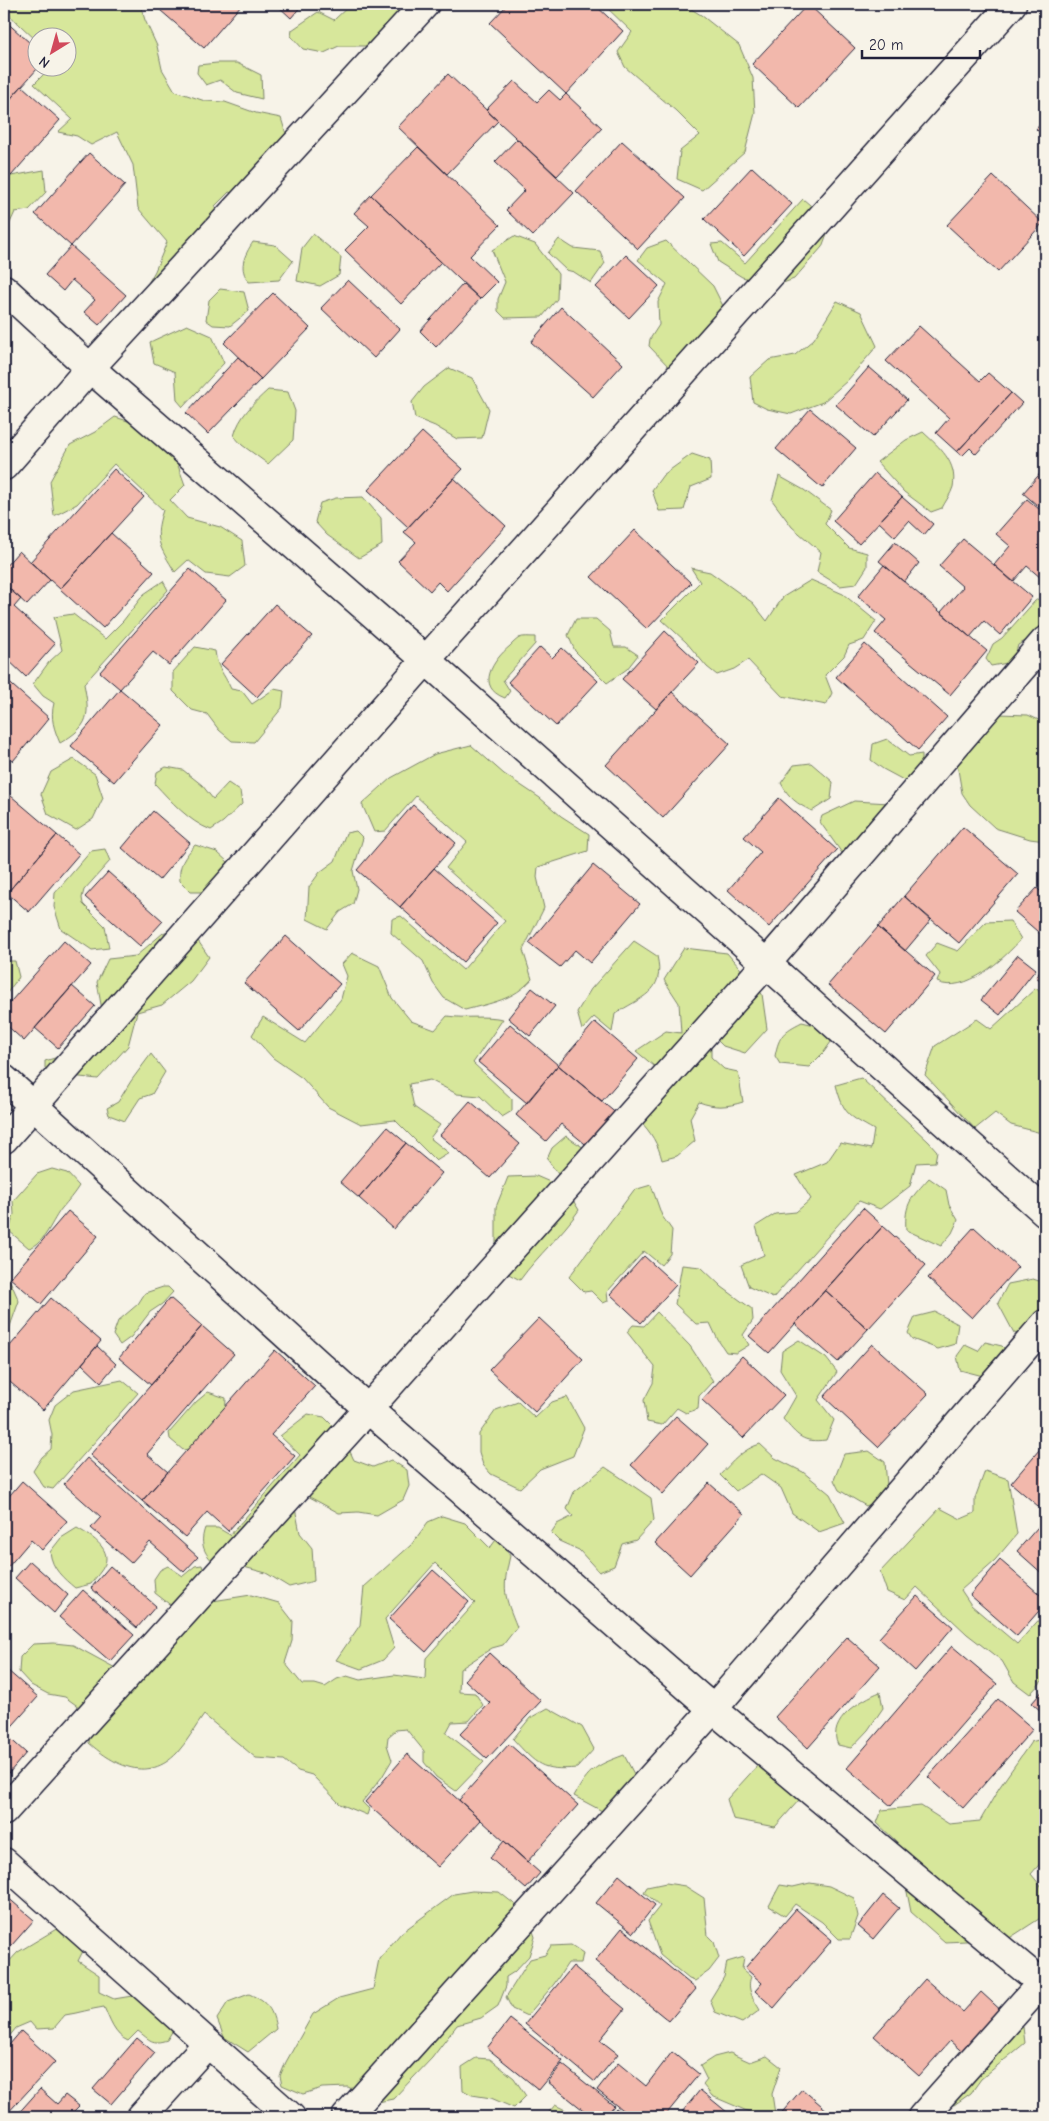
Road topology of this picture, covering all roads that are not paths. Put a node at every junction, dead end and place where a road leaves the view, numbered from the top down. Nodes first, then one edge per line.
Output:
1 (425, 4) edge
2 (1012, 4) edge
3 (4, 289) edge
4 (90, 368) junction
5 (4, 466) edge
6 (1045, 641) edge
7 (426, 660) junction
8 (766, 964) junction
9 (4, 1079) edge
10 (33, 1105) junction
11 (4, 1139) edge
12 (1045, 1212) edge
13 (1045, 1324) edge
14 (368, 1409) junction
15 (713, 1709) junction
16 (4, 1811) edge
17 (4, 1862) edge
18 (1044, 1983) edge
19 (208, 2044) junction
20 (141, 2117) edge
21 (291, 2117) edge
22 (346, 2117) edge
23 (922, 2117) edge

1 - 4 street
2 - 7 street
3 - 4 street
4 - 5 street
4 - 7 street
6 - 8 street
7 - 8 street
7 - 10 street
8 - 12 street
8 - 14 street
9 - 10 street
10 - 11 street
10 - 14 street
13 - 15 street
14 - 15 street
14 - 16 street
15 - 18 street
15 - 22 street
17 - 19 street
18 - 23 street
19 - 20 street
19 - 21 street

